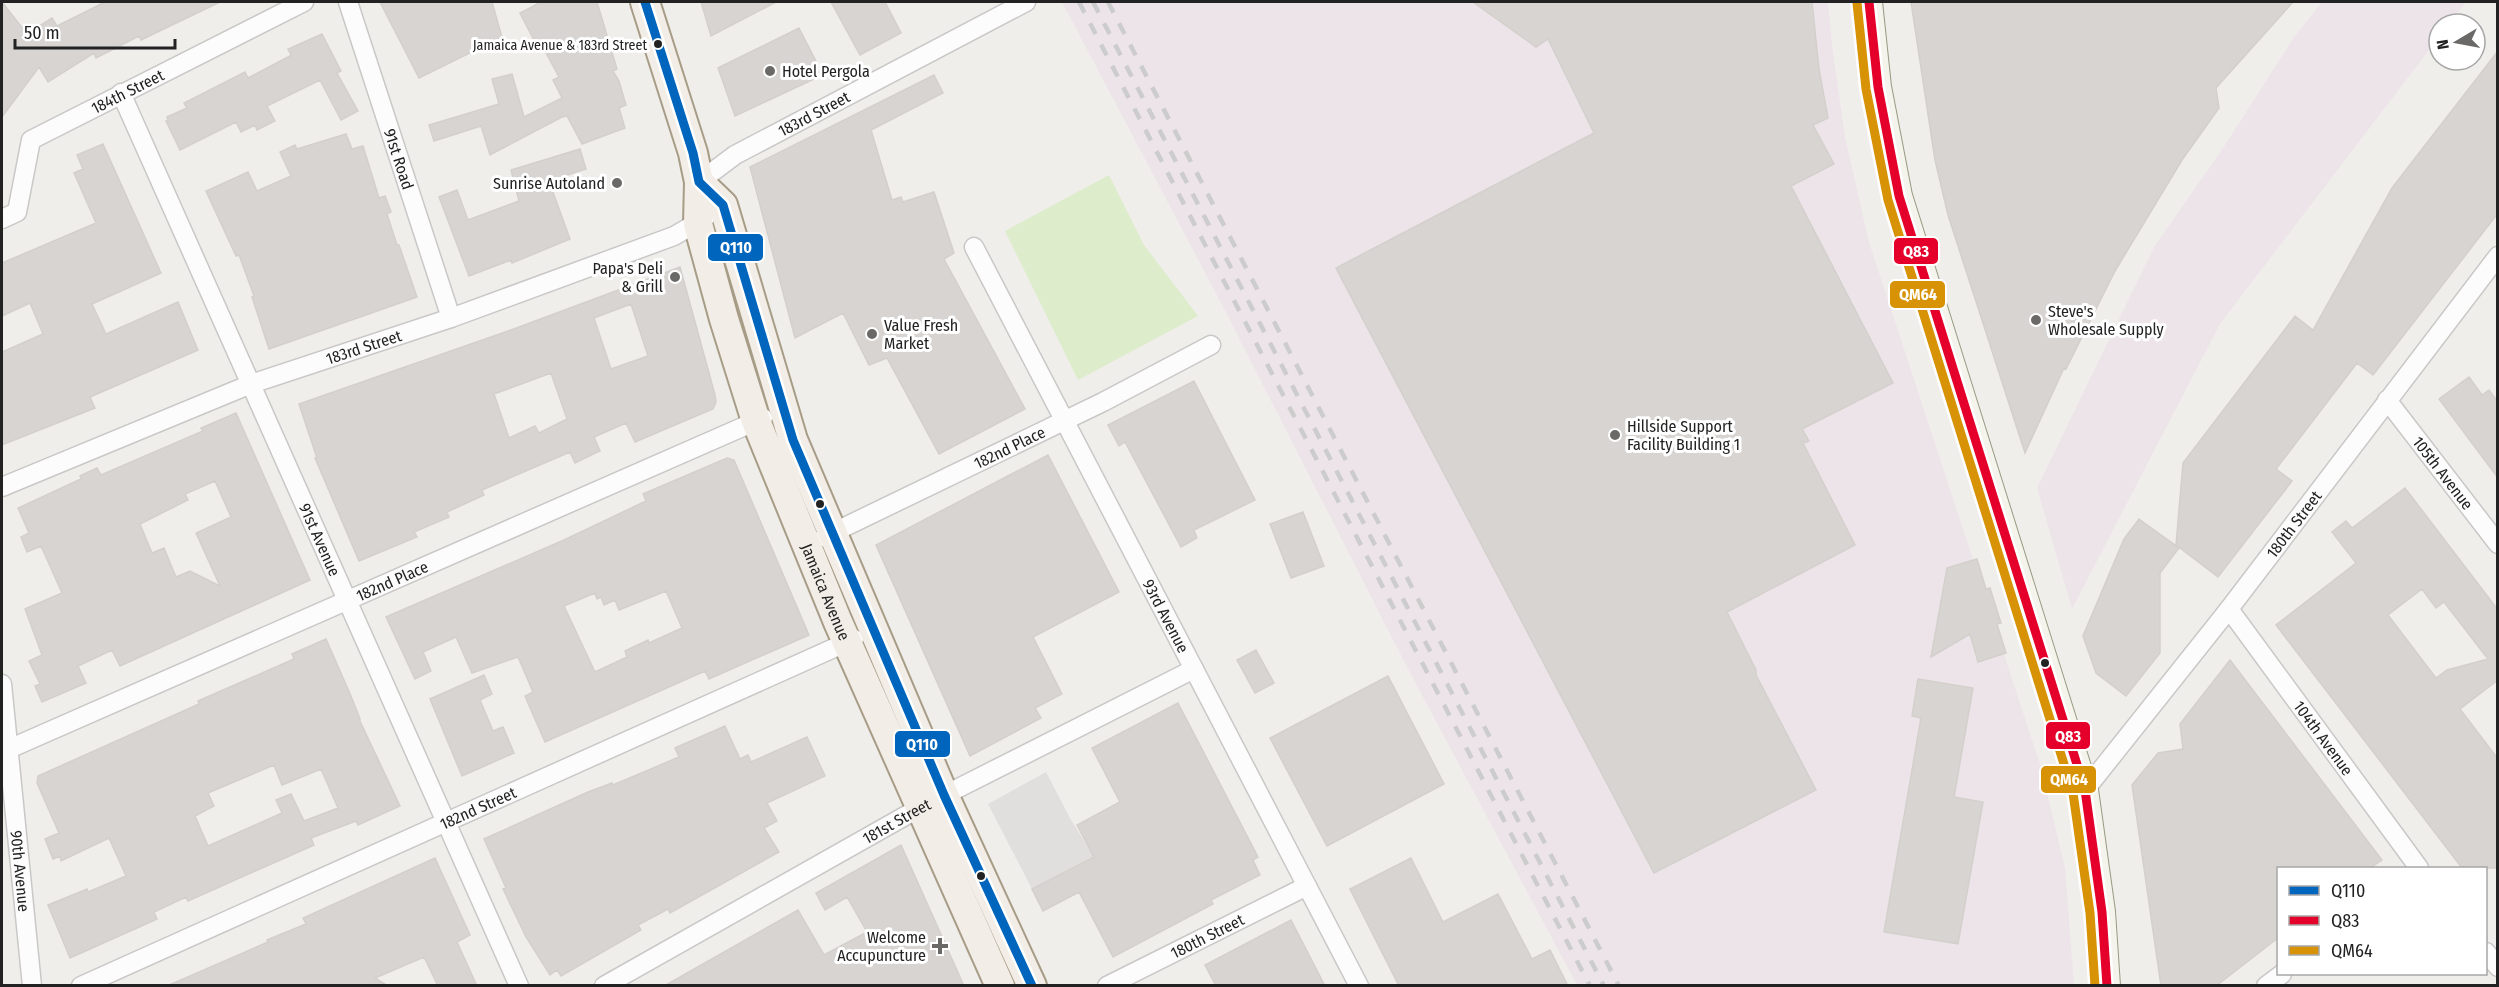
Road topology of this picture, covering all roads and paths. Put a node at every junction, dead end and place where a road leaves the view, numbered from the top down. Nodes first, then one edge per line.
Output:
1 (304, 2) edge
2 (348, 2) edge
3 (645, 2) edge
4 (1026, 2) edge
5 (1869, 2) edge
6 (121, 93) junction
7 (699, 182) junction
8 (723, 204) junction
9 (2, 219) edge
10 (698, 224) junction
11 (974, 247) dead end
12 (2498, 256) edge
13 (451, 318) junction
14 (1211, 345) dead end
15 (251, 384) junction
16 (2387, 400) junction
17 (783, 410) junction
18 (1064, 420) junction
19 (756, 421) junction
20 (2, 487) edge
21 (833, 532) junction
22 (2498, 544) edge
23 (806, 546) junction
24 (348, 598) junction
25 (2229, 609) junction
26 (874, 630) junction
27 (847, 642) junction
28 (1194, 669) junction
29 (2, 684) edge
30 (5, 751) edge
31 (2085, 790) junction
32 (932, 801) junction
33 (447, 823) junction
34 (2418, 867) edge
35 (1307, 886) junction
36 (2487, 953) edge
37 (2498, 967) edge
38 (2281, 975) edge
39 (32, 986) edge
40 (81, 986) edge
41 (519, 986) edge
42 (604, 986) edge
43 (1000, 986) edge
44 (1032, 986) edge
45 (1107, 986) edge
46 (1359, 986) edge
47 (2107, 986) edge
48 (2266, 986) edge

1 - 6 street, 184th Street
2 - 13 street, 91st Road
3 - 7 main road, Jamaica Avenue
4 - 7 street, 183rd Street
5 - 31 main road
6 - 9 street, 184th Street
6 - 15 street, 91st Avenue
7 - 8 main road
7 - 10 main road, Jamaica Avenue
8 - 10 street, 183rd Street
8 - 17 main road, Jamaica Avenue
10 - 13 street, 183rd Street
10 - 19 main road, Jamaica Avenue
11 - 18 street, 93rd Avenue
12 - 16 street, 180th Street
13 - 15 street, 183rd Street
14 - 18 street, 182nd Place
15 - 20 street, 183rd Street
15 - 24 street, 91st Avenue
16 - 22 street, 105th Avenue
16 - 25 street, 180th Street
17 - 19 street, 182nd Place
17 - 21 main road, Jamaica Avenue
18 - 21 street, 182nd Place
18 - 28 street, 93rd Avenue
19 - 23 main road, Jamaica Avenue
19 - 24 street, 182nd Place
21 - 23 street, 182nd Place
21 - 26 main road, Jamaica Avenue
23 - 27 main road, Jamaica Avenue
24 - 30 street, 182nd Place
24 - 33 street, 91st Avenue
25 - 31 street, 180th Street
25 - 34 street, 104th Avenue
26 - 27 street, 182nd Street
26 - 32 main road, Jamaica Avenue
27 - 32 main road, Jamaica Avenue
27 - 33 street, 182nd Street
28 - 32 street, 181st Street
28 - 35 street, 93rd Avenue
29 - 30 street, 90th Avenue
30 - 39 street, 90th Avenue
31 - 47 main road
32 - 42 street, 181st Street
32 - 43 main road, Jamaica Avenue
32 - 44 main road, Jamaica Avenue
33 - 40 street, 182nd Street
33 - 41 street, 91st Avenue
35 - 45 street, 180th Street
35 - 46 street, 93rd Avenue
36 - 37 street
38 - 48 street

